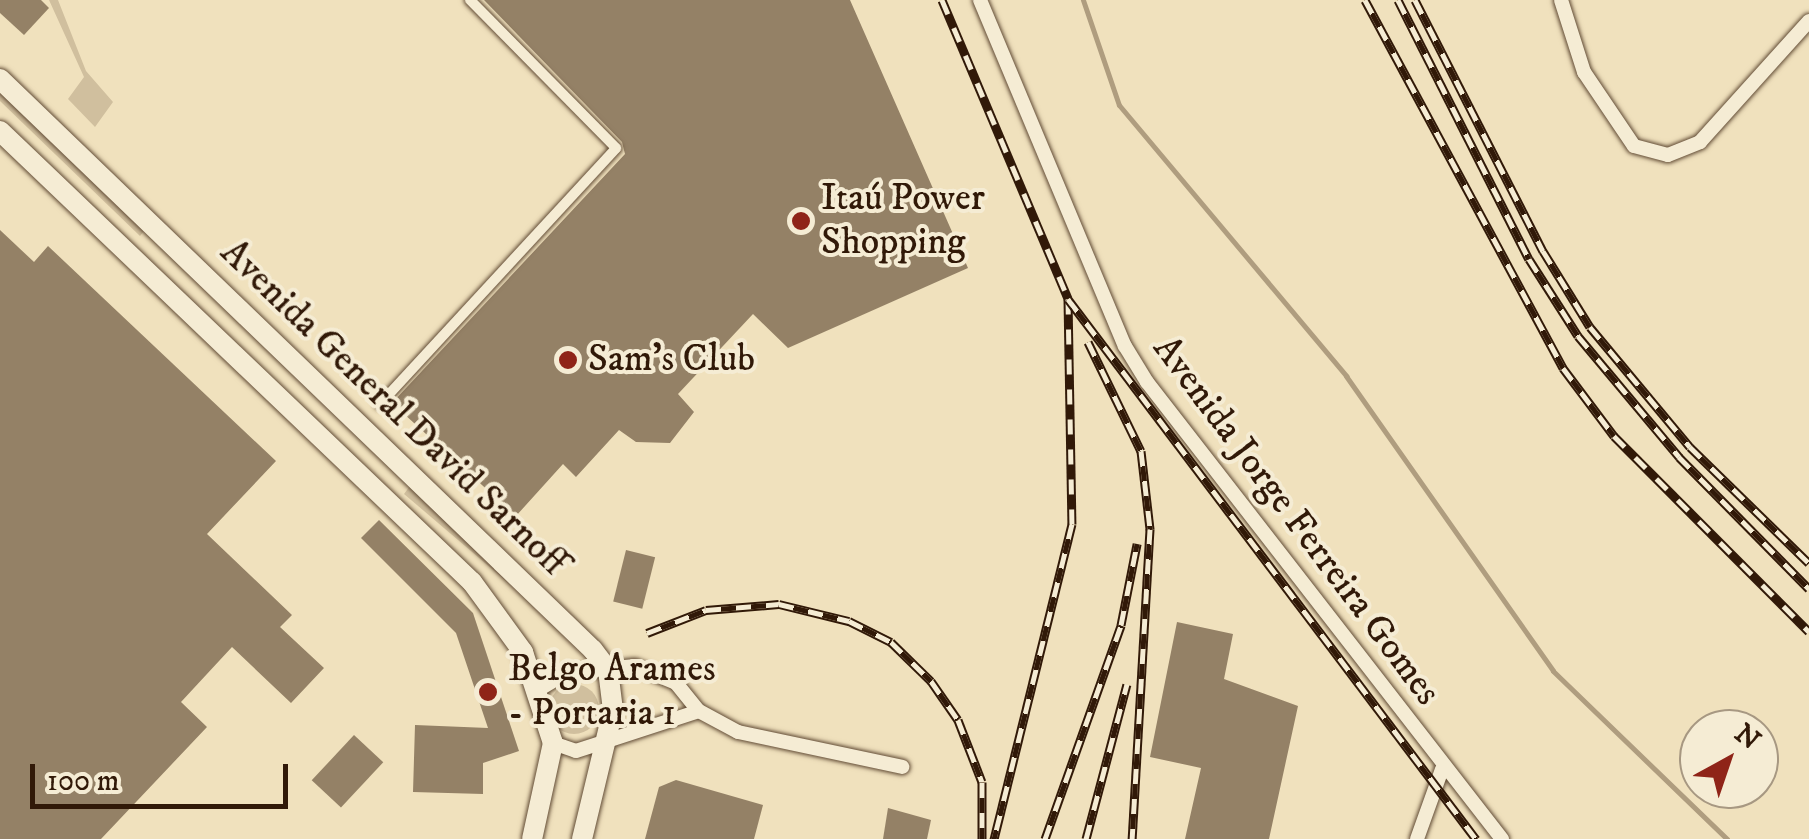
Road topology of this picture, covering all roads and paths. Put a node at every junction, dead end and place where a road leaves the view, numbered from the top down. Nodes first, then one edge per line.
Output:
1 (468, 0) edge
2 (980, 0) edge
3 (1561, 0) edge
4 (1809, 21) edge
5 (0, 70) edge
6 (0, 79) edge
7 (22, 96) junction
8 (1, 132) edge
9 (380, 404) dead end
10 (608, 670) junction
11 (538, 690) junction
12 (699, 711) junction
13 (609, 736) junction
14 (553, 743) junction
15 (902, 766) dead end
16 (1442, 769) junction
17 (532, 839) edge
18 (582, 839) edge
19 (1417, 839) edge
20 (1502, 839) edge

1 - 9 street
2 - 16 street, Avenida Jorge Ferreira Gomes
3 - 4 street
5 - 7 main road
6 - 7 main road, Avenida General David Sarnoff
7 - 10 main road, Avenida General David Sarnoff
8 - 11 main road, Avenida General David Sarnoff
10 - 11 street
10 - 12 street
10 - 13 main road
11 - 14 main road, Avenida General David Sarnoff
12 - 13 street
12 - 15 street
13 - 14 street
13 - 18 main road
14 - 17 main road, Avenida General David Sarnoff
16 - 19 street
16 - 20 street, Avenida Jorge Ferreira Gomes

